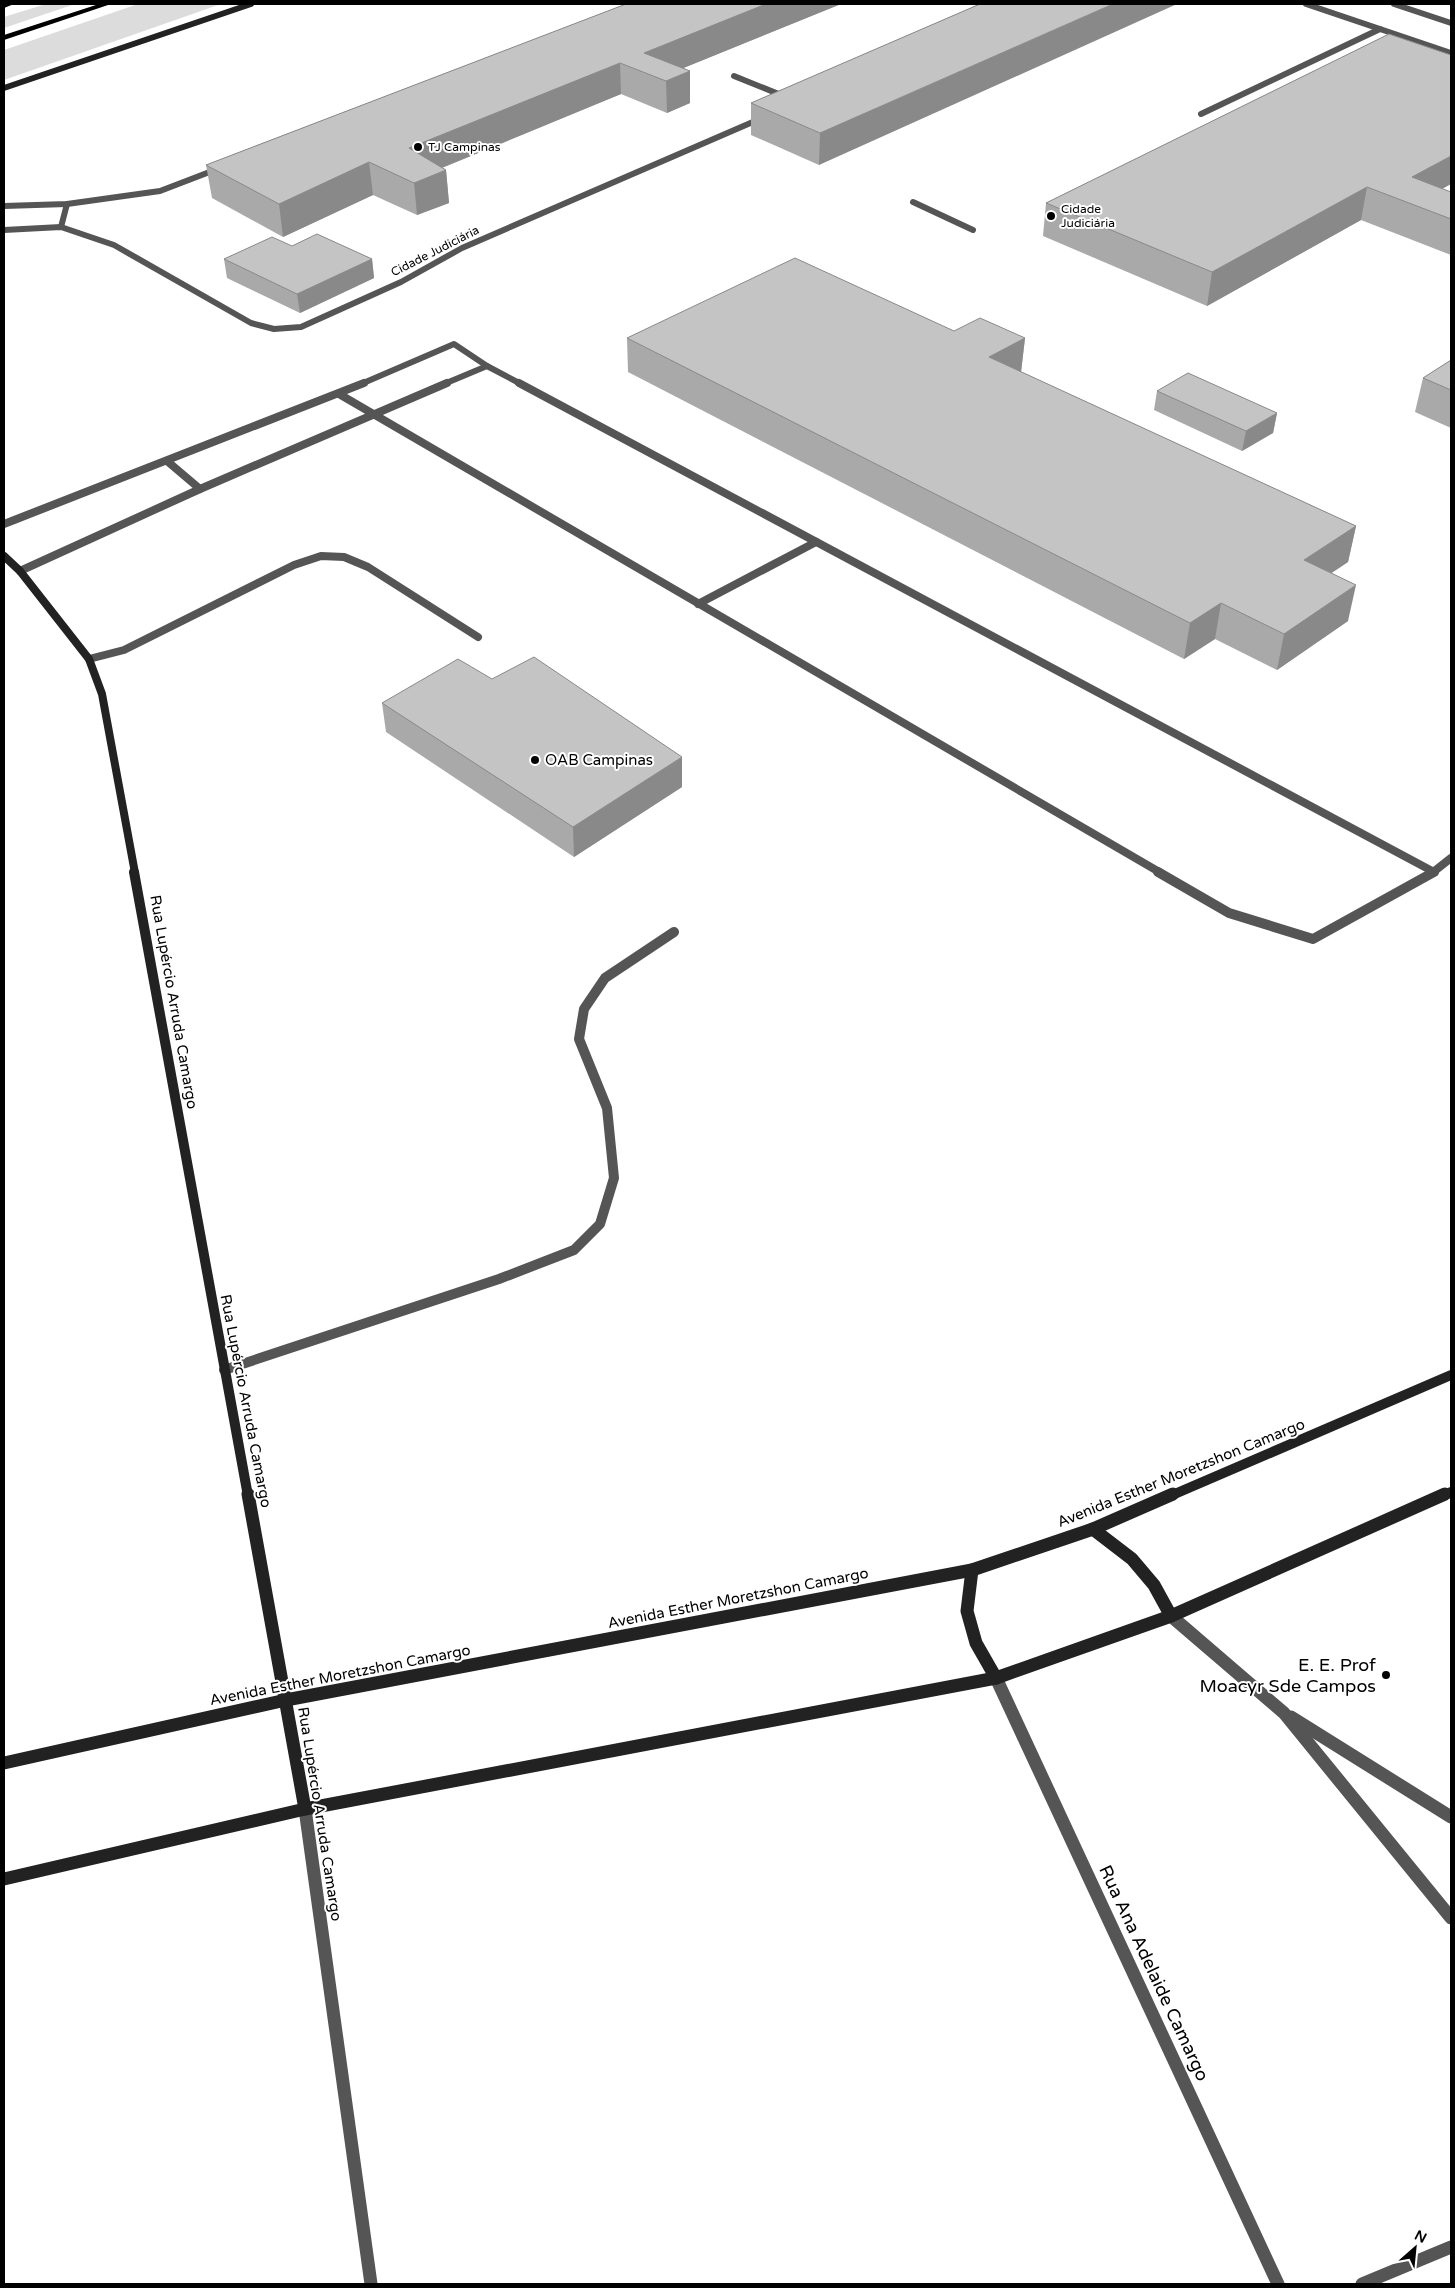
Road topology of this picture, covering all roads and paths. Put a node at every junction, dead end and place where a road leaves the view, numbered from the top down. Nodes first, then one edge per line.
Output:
1 (10, 4) edge
2 (107, 4) edge
3 (251, 4) edge
4 (1306, 4) edge
5 (1394, 4) edge
6 (4, 6) edge
7 (1451, 23) edge
8 (1380, 29) junction
9 (4, 38) edge
10 (1451, 53) edge
11 (734, 76) dead end
12 (4, 88) edge
13 (791, 102) edge
14 (1201, 114) dead end
15 (770, 115) dead end
16 (225, 166) edge
17 (913, 202) dead end
18 (67, 204) junction
19 (4, 206) edge
20 (61, 226) junction
21 (4, 230) edge
22 (973, 230) dead end
23 (487, 366) junction
24 (339, 394) junction
25 (374, 416) junction
26 (166, 461) junction
27 (200, 489) junction
28 (4, 524) edge
29 (816, 542) junction
30 (4, 556) edge
31 (20, 571) junction
32 (698, 604) junction
33 (478, 637) dead end
34 (90, 659) junction
35 (1451, 858) edge
36 (1434, 872) junction
37 (674, 932) dead end
38 (224, 1370) junction
39 (1451, 1375) edge
40 (1451, 1492) edge
41 (1093, 1529) junction
42 (972, 1570) junction
43 (1171, 1616) junction
44 (996, 1678) junction
45 (286, 1700) junction
46 (1284, 1713) junction
47 (4, 1763) edge
48 (304, 1809) junction
49 (1451, 1817) edge
50 (4, 1879) edge
51 (1451, 1918) edge
52 (1451, 2247) edge
53 (371, 2284) edge
54 (1278, 2284) edge
55 (1362, 2284) edge

1 - 6 highway
2 - 9 highway
3 - 12 street
4 - 8 street
5 - 7 street
8 - 10 street
8 - 14 street
11 - 13 street
15 - 20 street, Cidade Judiciária
16 - 18 street
17 - 22 street
18 - 19 street
18 - 20 street
20 - 21 street
23 - 24 street
23 - 25 street
23 - 29 street
24 - 25 street
24 - 26 street
25 - 27 street
25 - 32 street
26 - 27 street
26 - 28 street
27 - 31 street
29 - 32 street
29 - 36 street
30 - 31 street, Rua Lupércio Arruda Camargo
31 - 34 street, Rua Lupércio Arruda Camargo
32 - 36 street
33 - 34 street
34 - 38 street, Rua Lupércio Arruda Camargo
35 - 36 street
37 - 38 street
38 - 45 street, Rua Lupércio Arruda Camargo
39 - 41 street, Avenida Esther Moretzshon Camargo
40 - 43 street
41 - 42 street, Avenida Esther Moretzshon Camargo
41 - 43 street
42 - 44 street
42 - 45 street, Avenida Esther Moretzshon Camargo
43 - 44 street
43 - 46 street
44 - 48 street
44 - 54 street, Rua Ana Adelaide Camargo
45 - 47 street, Avenida Esther Moretzshon Camargo
45 - 48 street, Rua Lupércio Arruda Camargo
46 - 49 street
46 - 51 street
48 - 50 street
48 - 53 street, Rua Lupércio Arruda Camargo
52 - 55 street

